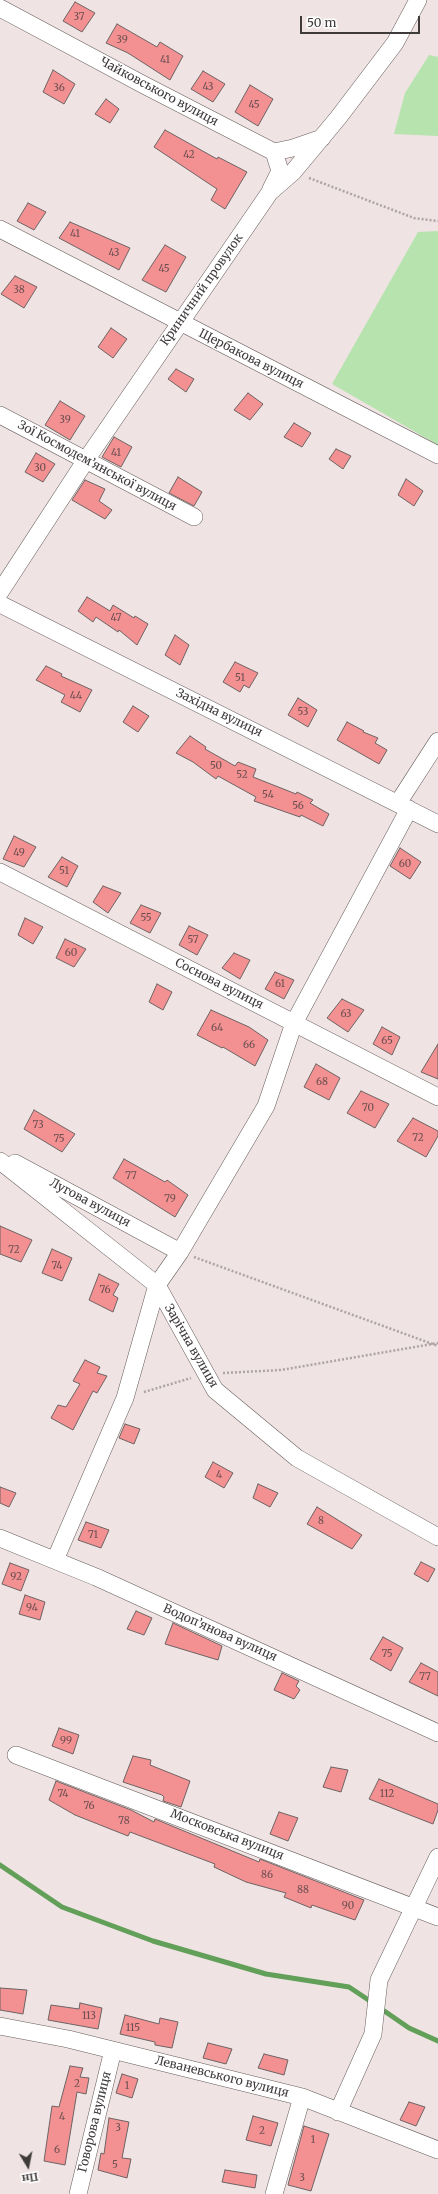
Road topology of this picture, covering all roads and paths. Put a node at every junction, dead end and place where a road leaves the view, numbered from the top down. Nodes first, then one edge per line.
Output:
1 (418, 0) edge
2 (0, 8) edge
3 (322, 138) junction
4 (274, 152) junction
5 (293, 172) junction
6 (270, 192) junction
7 (438, 221) edge
8 (0, 229) edge
9 (179, 322) junction
10 (0, 415) edge
11 (438, 455) edge
12 (86, 460) junction
13 (194, 517) dead end
14 (0, 592) edge
15 (0, 604) edge
16 (438, 741) edge
17 (404, 806) junction
18 (438, 824) edge
19 (0, 872) edge
20 (294, 1023) junction
21 (438, 1096) edge
22 (0, 1155) edge
23 (0, 1161) edge
24 (180, 1252) junction
25 (157, 1285) junction
26 (437, 1344) edge
27 (206, 1373) junction
28 (125, 1398) junction
29 (438, 1537) edge
30 (0, 1538) edge
31 (54, 1560) junction
32 (438, 1733) edge
33 (16, 1755) dead end
34 (438, 1857) edge
35 (414, 1906) junction
36 (438, 1917) edge
37 (0, 2026) edge
38 (113, 2050) junction
39 (302, 2098) junction
40 (338, 2112) junction
41 (438, 2150) edge
42 (78, 2194) edge
43 (274, 2194) edge

1 - 3 street, Криничний провулок
2 - 4 street, Чайковського вулиця
3 - 4 street
3 - 5 street, Криничний провулок
4 - 6 street
5 - 6 street, Криничний провулок
5 - 7 path
6 - 9 street, Криничний провулок
8 - 9 street, Щербакова вулиця
9 - 11 street, Щербакова вулиця
9 - 12 street, Криничний провулок
10 - 12 street, Зої Космодем’янської вулиця
12 - 13 street, Зої Космодем’янської вулиця
12 - 14 street, Криничний провулок
15 - 17 street, Західна вулиця
16 - 17 street
17 - 18 street, Західна вулиця
17 - 20 street
19 - 20 street, Соснова вулиця
20 - 21 street, Соснова вулиця
20 - 24 street
22 - 24 street, Лугова вулиця
23 - 25 street, Зарічна вулиця
24 - 25 street
24 - 26 path
25 - 27 street, Зарічна вулиця
25 - 28 street
26 - 27 path
27 - 28 path
27 - 29 street, Зарічна вулиця
28 - 31 street
30 - 31 street, Водоп’янова вулиця
31 - 32 street, Водоп’янова вулиця
33 - 35 street, Московська вулиця
34 - 35 street
35 - 36 street, Московська вулиця
35 - 40 street
37 - 38 street, Леваневського вулиця
38 - 39 street, Леваневського вулиця
38 - 42 street, Говорова вулиця
39 - 40 street, Леваневського вулиця
39 - 43 street
40 - 41 street, Леваневського вулиця

